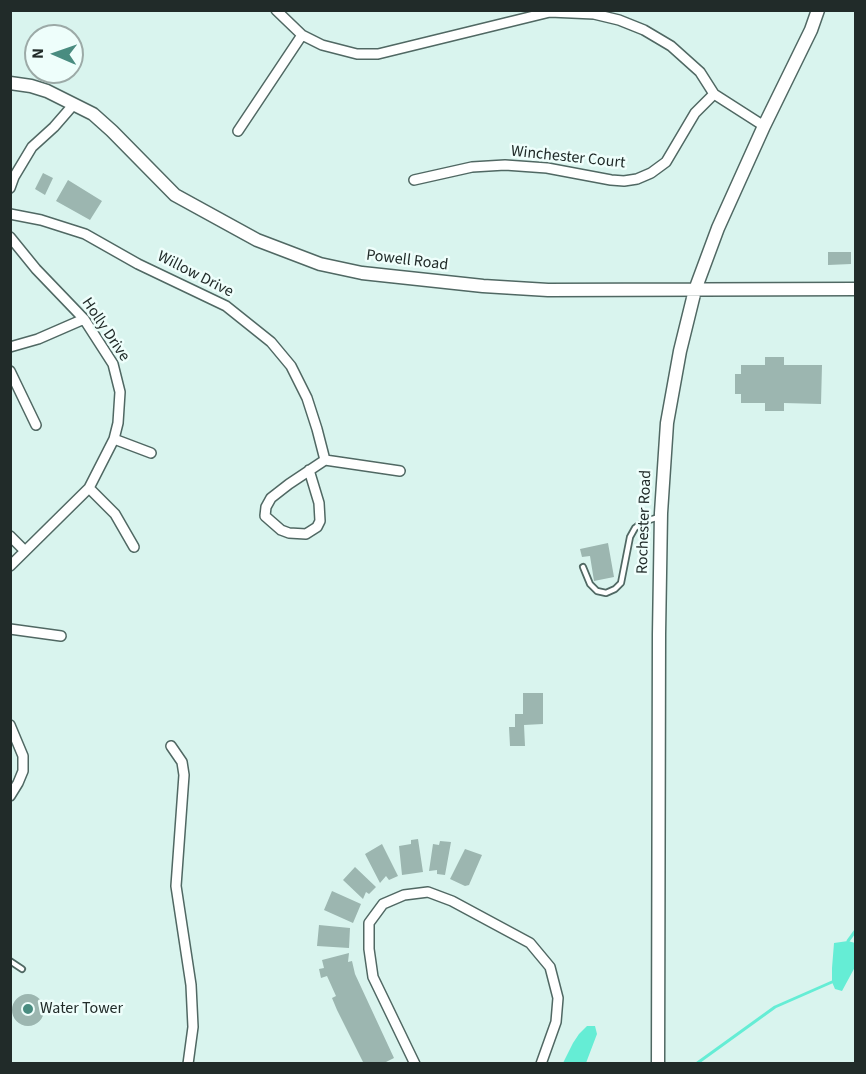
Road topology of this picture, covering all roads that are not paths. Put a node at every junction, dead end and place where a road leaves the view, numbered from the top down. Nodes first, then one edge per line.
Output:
1 (276, 10) edge
2 (818, 10) edge
3 (302, 35) junction
4 (10, 83) edge
5 (714, 94) junction
6 (74, 104) junction
7 (764, 126) junction
8 (238, 131) dead end
9 (414, 180) dead end
10 (10, 188) edge
11 (10, 214) edge
12 (10, 237) edge
13 (855, 289) edge
14 (695, 290) junction
15 (84, 320) junction
16 (10, 346) edge
17 (10, 371) edge
18 (36, 425) dead end
19 (114, 439) junction
20 (151, 453) dead end
21 (325, 460) junction
22 (309, 470) junction
23 (400, 471) dead end
24 (89, 488) junction
25 (662, 516) junction
26 (10, 536) edge
27 (134, 546) dead end
28 (24, 551) junction
29 (10, 566) edge
30 (583, 567) dead end
31 (10, 629) edge
32 (61, 636) dead end
33 (10, 725) edge
34 (14, 743) edge
35 (171, 746) dead end
36 (10, 795) edge
37 (10, 960) edge
38 (22, 969) dead end
39 (188, 1064) edge
40 (415, 1064) edge
41 (541, 1064) edge
42 (658, 1064) edge

1 - 3 street
2 - 7 street, Rochester Road
3 - 5 street
3 - 8 street
4 - 6 street, Powell Road
5 - 7 street
5 - 9 street, Winchester Court
6 - 10 street
6 - 14 street, Powell Road
7 - 14 street, Rochester Road
11 - 21 street, Willow Drive
12 - 15 street, Holly Drive
13 - 14 street, Powell Road
14 - 25 street, Rochester Road
15 - 16 street
15 - 19 street, Holly Drive
17 - 18 street
19 - 20 street
19 - 24 street, Holly Drive
21 - 22 street
21 - 23 street
22 - 22 street
24 - 27 street
24 - 28 street, Holly Drive
25 - 30 lane
25 - 42 street, Rochester Road
26 - 28 street
28 - 29 street, Holly Drive
31 - 32 street
33 - 34 street
34 - 36 street
35 - 39 street
37 - 38 lane
40 - 41 street

